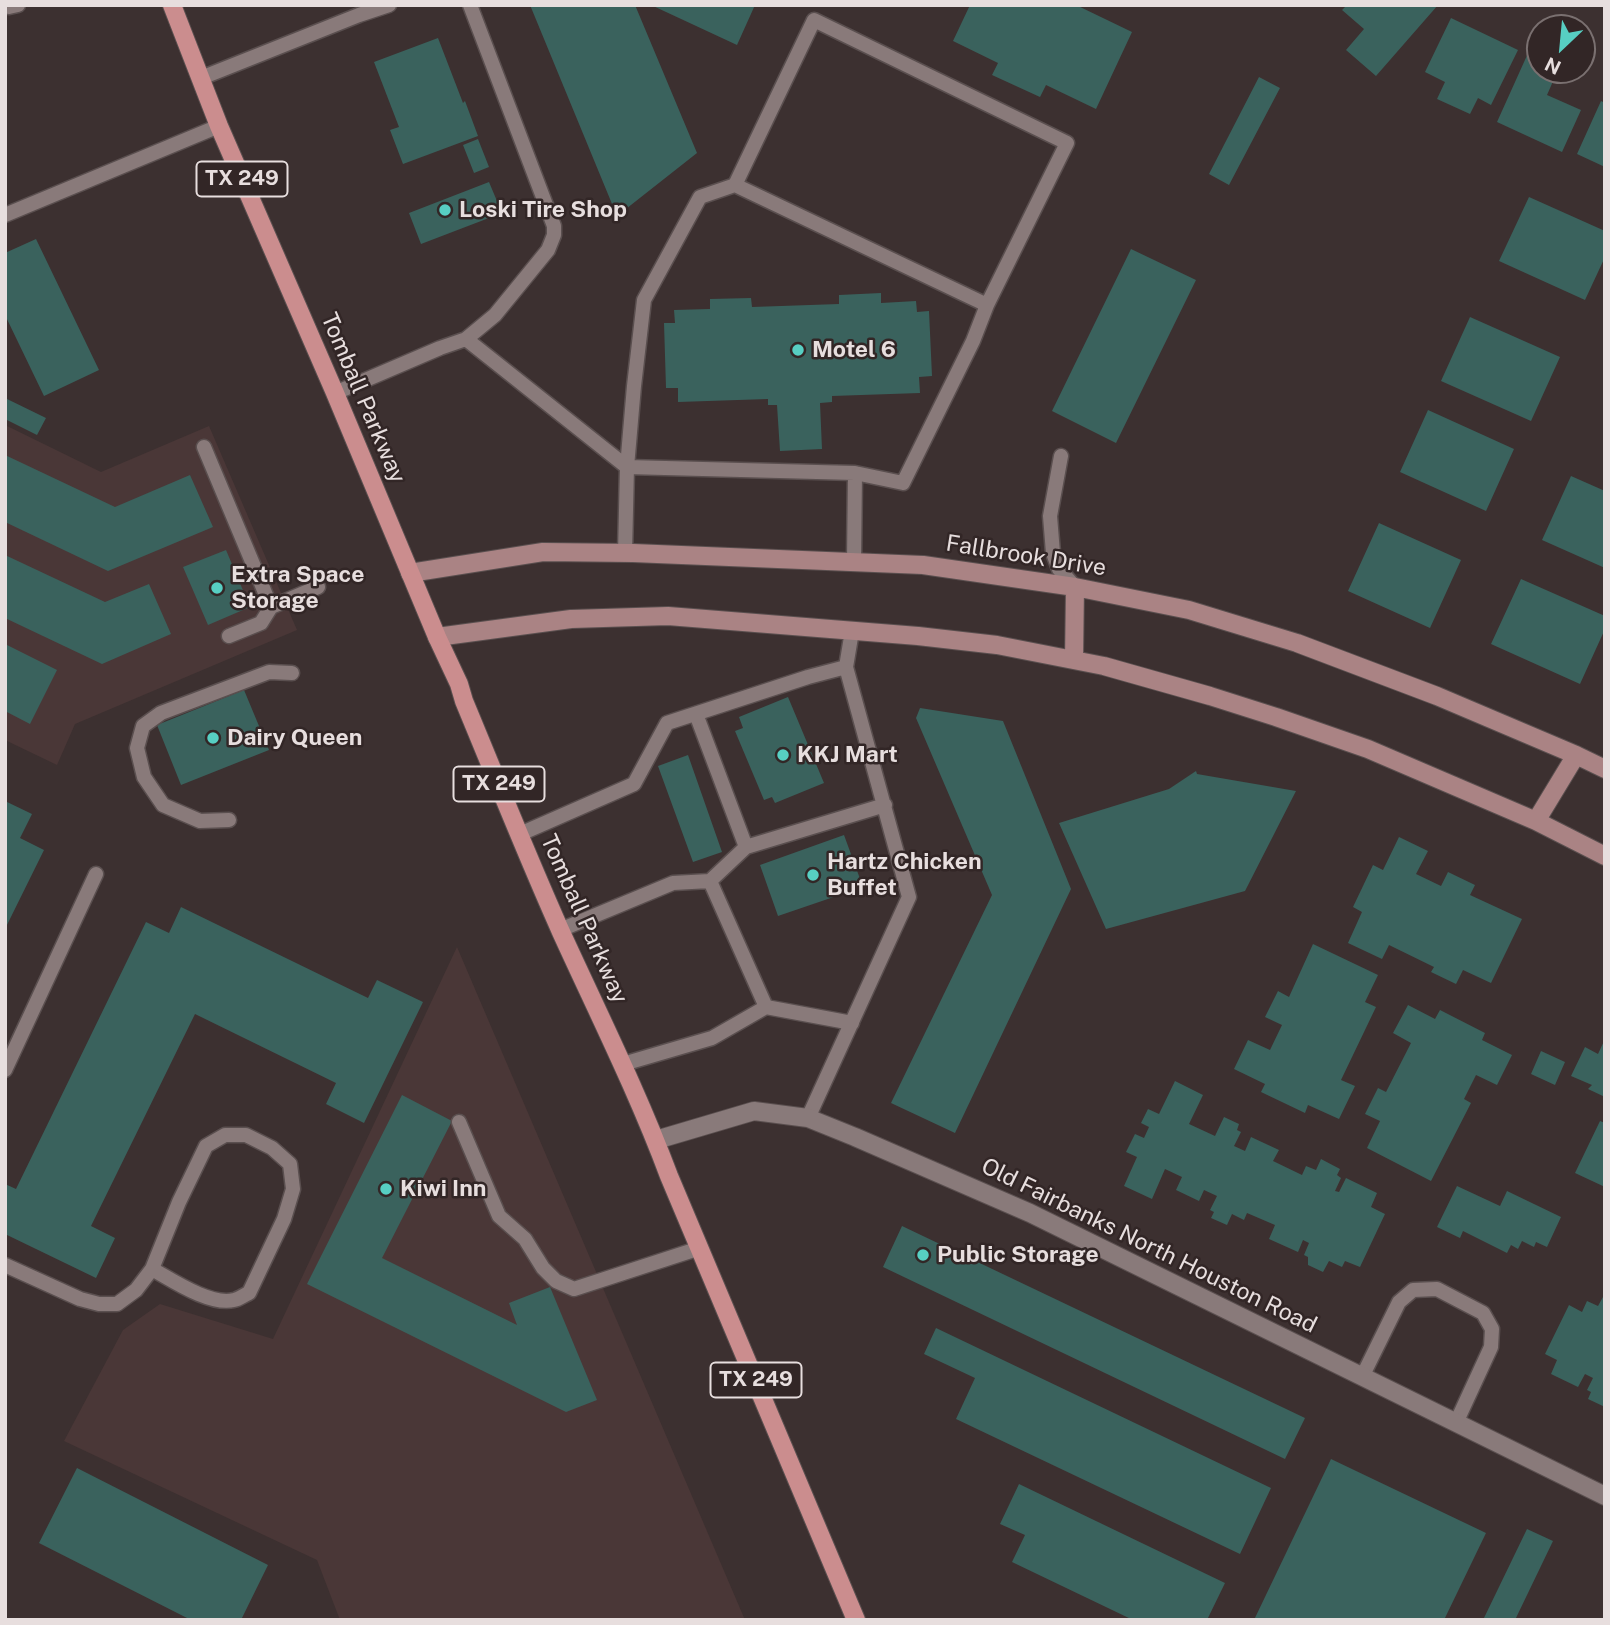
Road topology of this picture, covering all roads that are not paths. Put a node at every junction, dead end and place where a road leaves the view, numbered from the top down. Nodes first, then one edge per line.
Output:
1 (5, 5) edge
2 (18, 5) edge
3 (172, 5) edge
4 (389, 5) edge
5 (470, 5) edge
6 (201, 78) junction
7 (219, 126) junction
8 (735, 185) junction
9 (5, 215) edge
10 (987, 305) junction
11 (466, 339) junction
12 (335, 393) junction
13 (204, 447) dead end
14 (1061, 456) dead end
15 (627, 467) junction
16 (855, 473) junction
17 (625, 553) junction
18 (854, 561) junction
19 (410, 573) junction
20 (318, 587) dead end
21 (1075, 587) junction
22 (271, 607) junction
23 (852, 631) junction
24 (229, 636) dead end
25 (437, 637) junction
26 (1074, 660) junction
27 (846, 667) junction
28 (292, 673) dead end
29 (696, 714) junction
30 (1576, 755) junction
31 (1605, 769) edge
32 (885, 805) junction
33 (229, 820) dead end
34 (1536, 821) junction
35 (520, 834) junction
36 (746, 847) junction
37 (1605, 856) edge
38 (96, 874) dead end
39 (710, 881) junction
40 (560, 930) junction
41 (766, 1007) junction
42 (852, 1023) junction
43 (623, 1064) junction
44 (5, 1070) edge
45 (808, 1118) junction
46 (459, 1122) dead end
47 (656, 1140) junction
48 (700, 1248) junction
49 (5, 1265) edge
50 (152, 1269) junction
51 (1362, 1377) junction
52 (1456, 1423) junction
53 (1605, 1496) edge
54 (856, 1620) edge

1 - 2 lane
3 - 6 main road, Tomball Parkway / TX 249
4 - 6 lane
5 - 11 lane
6 - 7 main road, Tomball Parkway / TX 249
7 - 9 lane
7 - 12 main road, Tomball Parkway / TX 249
8 - 10 lane
8 - 10 lane
8 - 15 lane
10 - 16 lane
11 - 12 lane
11 - 15 lane
12 - 19 main road, Tomball Parkway / TX 249
13 - 22 lane
14 - 21 lane
15 - 16 lane
15 - 17 lane
16 - 18 lane
17 - 18 main road, Fallbrook Drive
17 - 19 main road, Fallbrook Drive
18 - 21 main road, Fallbrook Drive
19 - 25 main road, Tomball Parkway / TX 249
20 - 22 lane
21 - 26 main road
21 - 30 main road, Fallbrook Drive
22 - 24 lane
23 - 25 main road
23 - 26 main road
23 - 27 lane
25 - 35 main road, Tomball Parkway / TX 249
26 - 34 main road
27 - 29 lane
27 - 32 lane
28 - 33 lane
29 - 35 lane
29 - 36 lane
30 - 31 main road, Fallbrook Drive
30 - 34 main road
32 - 36 lane
32 - 42 lane
34 - 37 main road
35 - 40 main road, Tomball Parkway / TX 249
36 - 39 lane
38 - 44 lane
39 - 40 lane
39 - 41 lane
40 - 43 main road, Tomball Parkway / TX 249
41 - 42 lane
41 - 43 lane
42 - 45 lane
43 - 47 main road, Tomball Parkway / TX 249
45 - 47 street, Old Fairbanks North Houston Road
45 - 51 street, Old Fairbanks North Houston Road
46 - 48 lane
47 - 48 main road, Tomball Parkway / TX 249
48 - 54 main road, Tomball Parkway / TX 249
49 - 50 lane
50 - 50 lane
51 - 52 street, Old Fairbanks North Houston Road
51 - 52 lane
52 - 53 street, Old Fairbanks North Houston Road

